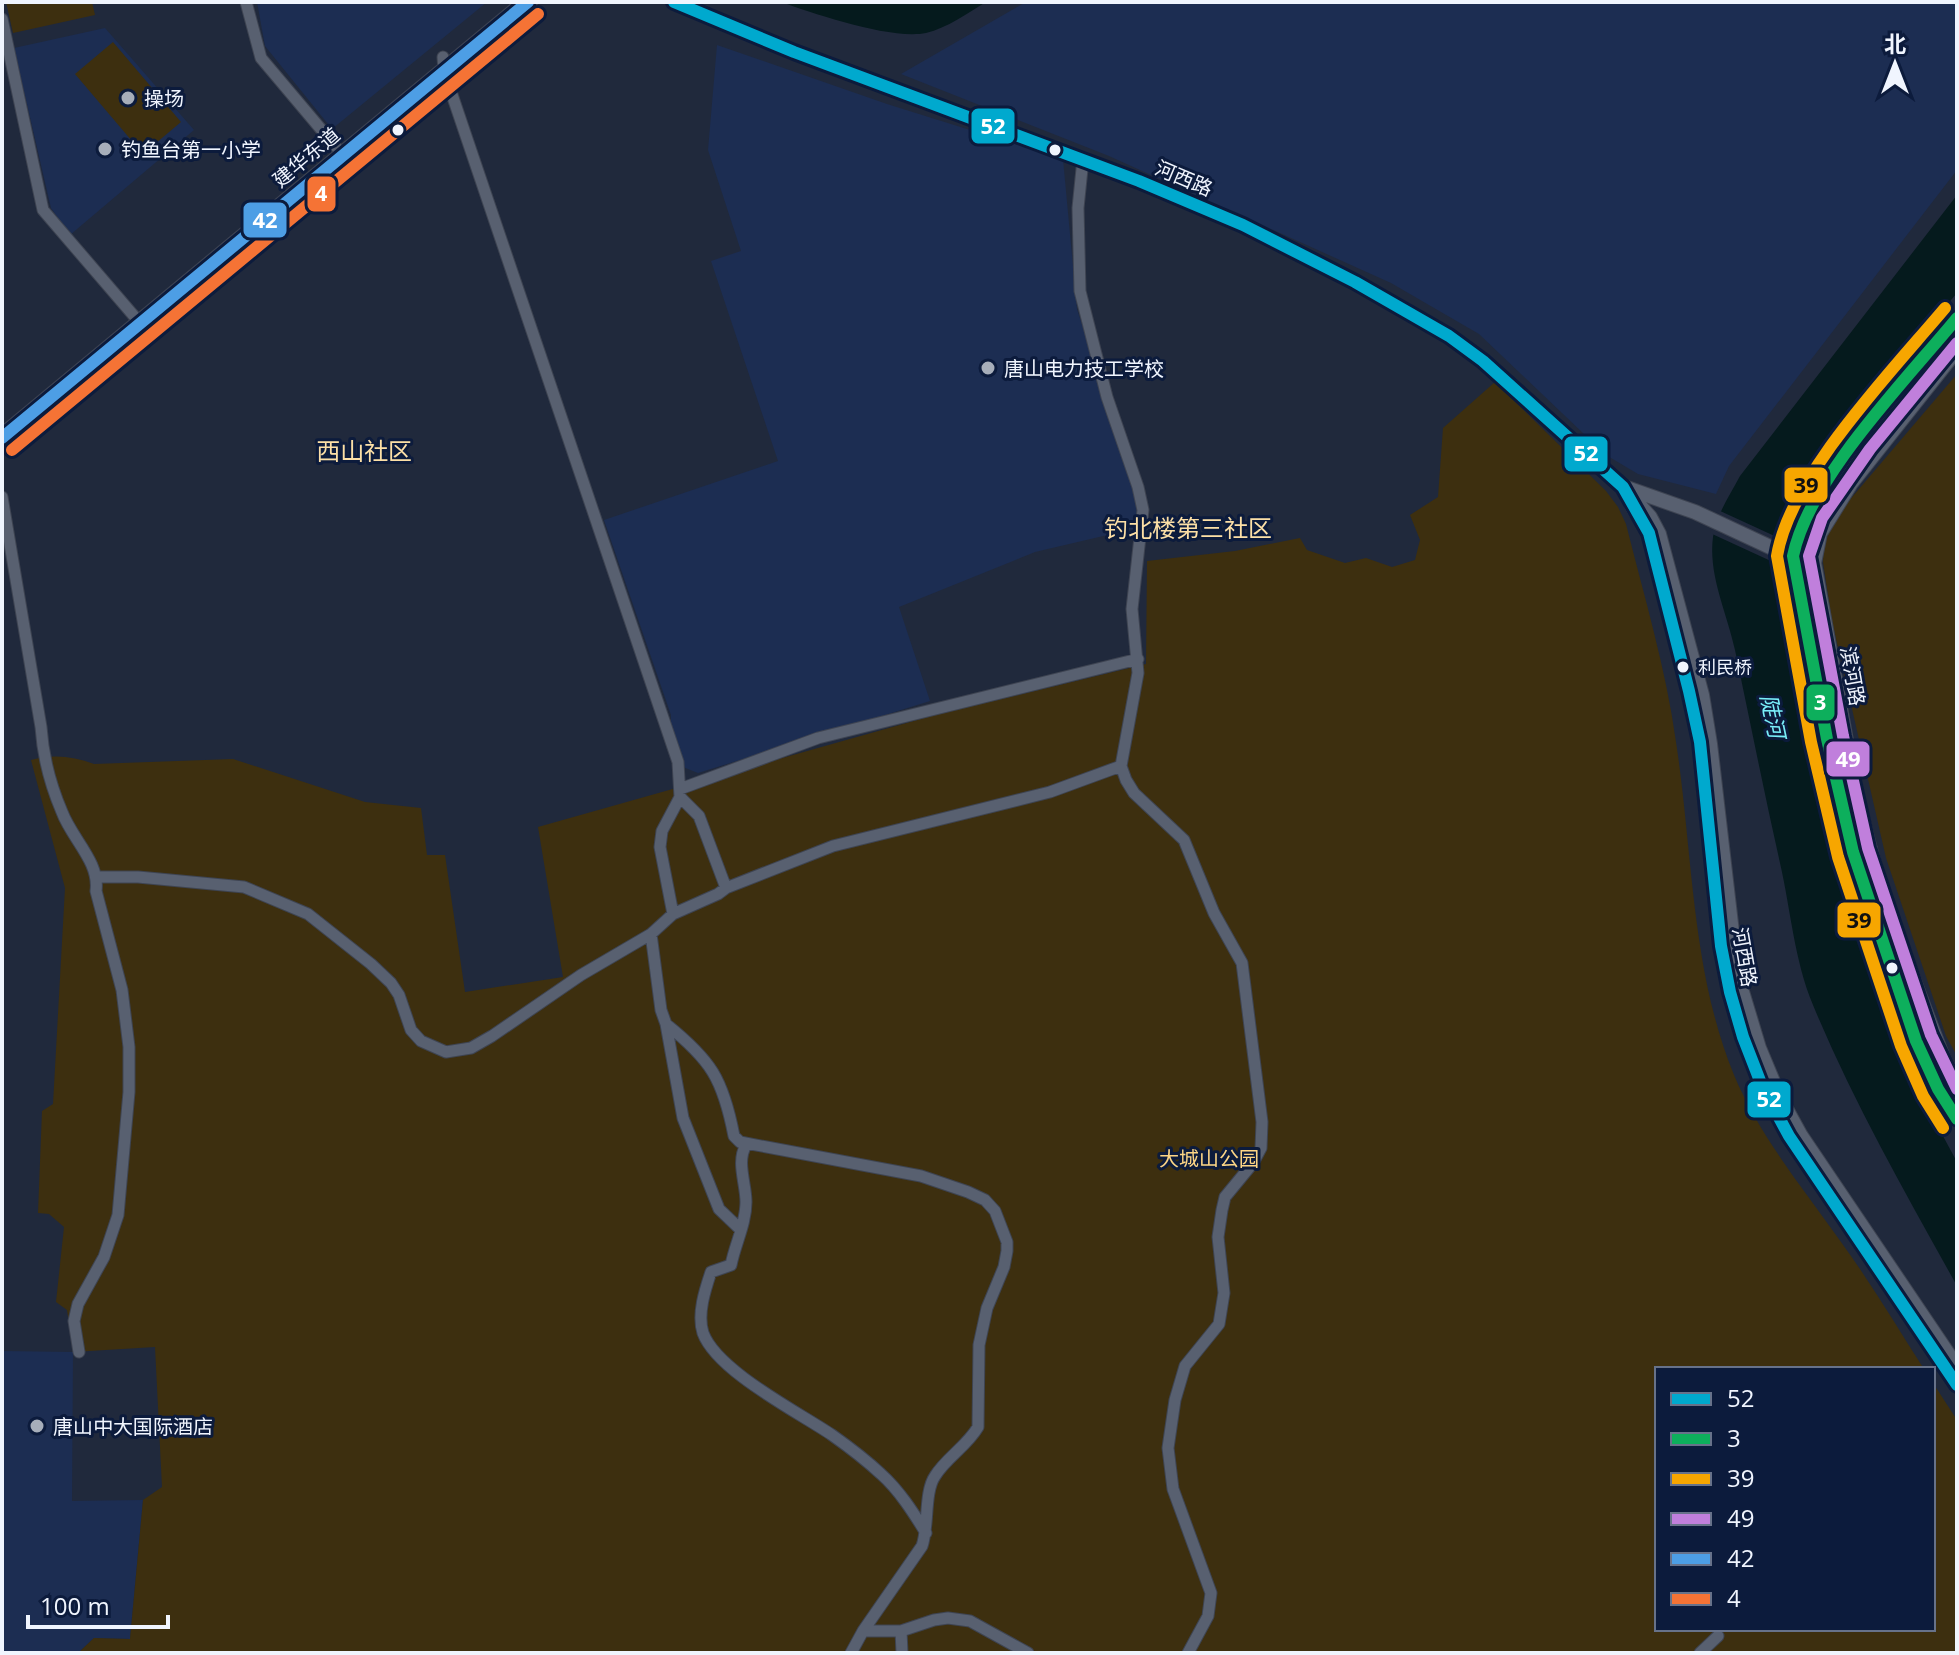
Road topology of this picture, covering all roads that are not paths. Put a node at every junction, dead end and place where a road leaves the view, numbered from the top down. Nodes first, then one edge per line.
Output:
1 (246, 2) edge
2 (510, 2) edge
3 (528, 2) edge
4 (674, 2) edge
5 (2, 19) edge
6 (443, 64) junction
7 (336, 147) junction
8 (1083, 159) junction
9 (134, 316) junction
10 (1957, 318) edge
11 (1957, 348) edge
12 (2, 426) edge
13 (2, 438) edge
14 (1623, 487) junction
15 (2, 497) edge
16 (1788, 554) junction
17 (1813, 563) junction
18 (1138, 659) junction
19 (1121, 766) junction
20 (680, 793) junction
21 (98, 877) junction
22 (726, 888) junction
23 (673, 914) junction
24 (651, 934) junction
25 (666, 1024) junction
26 (1957, 1088) edge
27 (1957, 1119) edge
28 (746, 1145) junction
29 (741, 1230) junction
30 (79, 1352) dead end
31 (1957, 1367) edge
32 (1957, 1385) edge
33 (926, 1533) junction
34 (863, 1631) junction
35 (901, 1631) junction
36 (1718, 1636) dead end
37 (851, 1653) edge
38 (902, 1653) edge
39 (1028, 1653) edge
40 (1188, 1653) edge
41 (1700, 1653) edge

1 - 7 street
2 - 6 main road, 建华东道
3 - 6 main road, 建华东道
4 - 8 street, 河西路
5 - 9 street
6 - 7 main road, 建华东道
6 - 13 main road, 建华东道
6 - 20 street
7 - 9 main road, 建华东道
8 - 14 street, 河西路
8 - 18 street
9 - 12 main road, 建华东道
10 - 16 main road, 滨河路
11 - 17 main road, 滨河路
14 - 16 street
14 - 31 street, 河西路
14 - 32 street, 河西路
15 - 21 street
16 - 17 street
16 - 27 main road, 滨河路
17 - 26 main road, 滨河路
18 - 19 street
18 - 20 street
19 - 22 street
19 - 40 street
20 - 22 street
20 - 23 street
21 - 24 street
21 - 30 street
22 - 23 street
23 - 24 street
24 - 25 street
25 - 28 street
25 - 29 street
28 - 29 street
28 - 33 street
29 - 33 street
33 - 34 street
34 - 35 street
34 - 37 street
35 - 38 street
35 - 39 street
36 - 41 street

